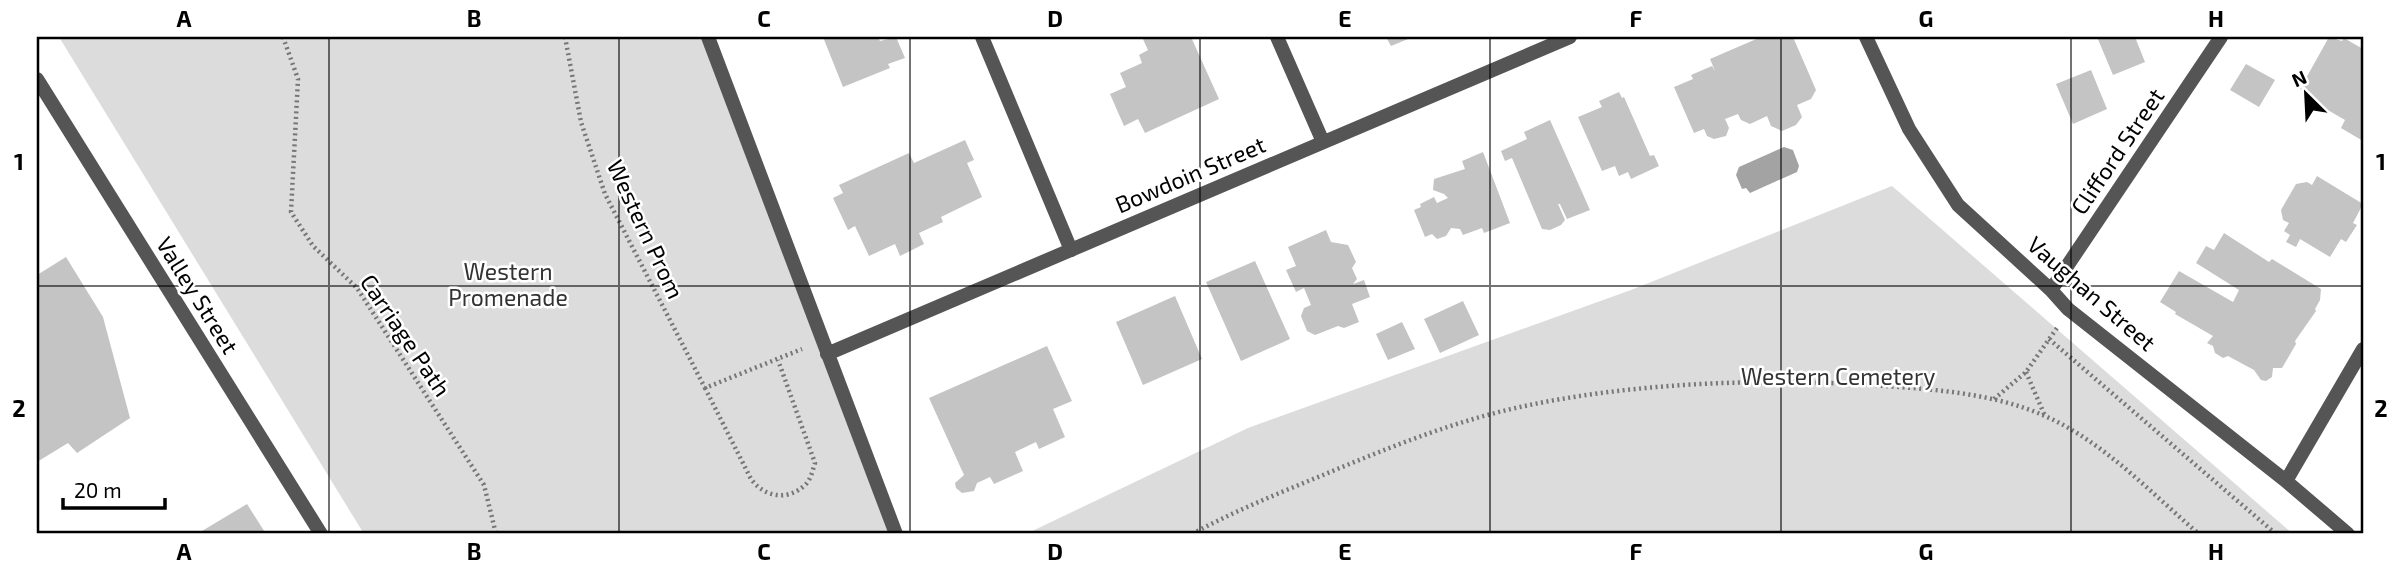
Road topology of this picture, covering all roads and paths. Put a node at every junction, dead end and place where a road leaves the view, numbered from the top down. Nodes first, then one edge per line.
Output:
1 (283, 37) edge
2 (565, 37) edge
3 (708, 37) edge
4 (982, 37) edge
5 (1277, 37) edge
6 (1866, 37) edge
7 (2221, 37) edge
8 (1562, 38) edge
9 (37, 79) edge
10 (1323, 142) junction
11 (1071, 250) junction
12 (2051, 290) junction
13 (2068, 309) junction
14 (2049, 339) junction
15 (822, 340) junction
16 (2363, 349) edge
17 (827, 354) junction
18 (778, 360) junction
19 (2026, 372) junction
20 (705, 388) junction
21 (1994, 399) junction
22 (2045, 416) junction
23 (2286, 481) junction
24 (321, 534) edge
25 (496, 534) edge
26 (896, 534) edge
27 (1192, 534) edge
28 (2199, 534) edge
29 (2276, 534) edge
30 (2348, 534) edge

1 - 25 path, Carriage Path
2 - 20 path, Western Prom
3 - 15 street
4 - 11 street
5 - 10 street
6 - 12 street, Vaughan Street
7 - 12 street, Clifford Street
8 - 10 street, Bowdoin Street
9 - 24 street, Valley Street
10 - 11 street, Bowdoin Street
11 - 17 street, Bowdoin Street
12 - 13 street, Vaughan Street
13 - 14 path
13 - 23 street, Vaughan Street
14 - 19 path
14 - 29 path
15 - 17 street
15 - 18 path
16 - 23 street
17 - 26 street
18 - 20 path
18 - 20 path, Western Prom
19 - 21 path
19 - 22 path
21 - 22 path
21 - 27 path
22 - 28 path
23 - 30 street, Vaughan Street

